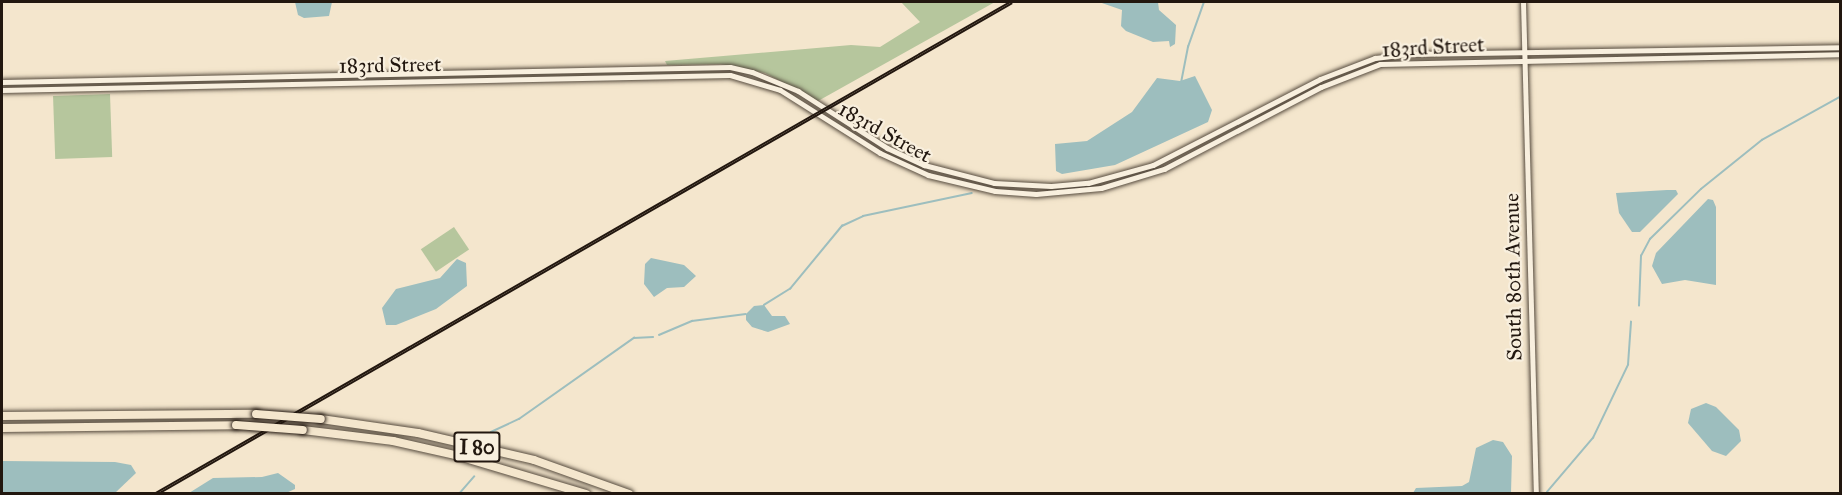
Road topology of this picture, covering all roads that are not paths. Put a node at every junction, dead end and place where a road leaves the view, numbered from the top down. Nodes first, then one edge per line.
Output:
1 (1523, 2) edge
2 (1840, 47) edge
3 (1524, 52) junction
4 (1840, 54) edge
5 (1525, 60) junction
6 (2, 82) edge
7 (2, 90) edge
8 (2, 416) edge
9 (2, 428) edge
10 (586, 494) edge
11 (629, 494) edge
12 (1536, 494) edge

1 - 3 street, South 80th Avenue
2 - 3 street, 183rd Street
3 - 5 street, South 80th Avenue
3 - 6 street, 183rd Street
4 - 5 street, 183rd Street
5 - 7 street, 183rd Street
5 - 12 street, South 80th Avenue
8 - 11 highway, I 80, bridge
9 - 10 highway, I 80, bridge

